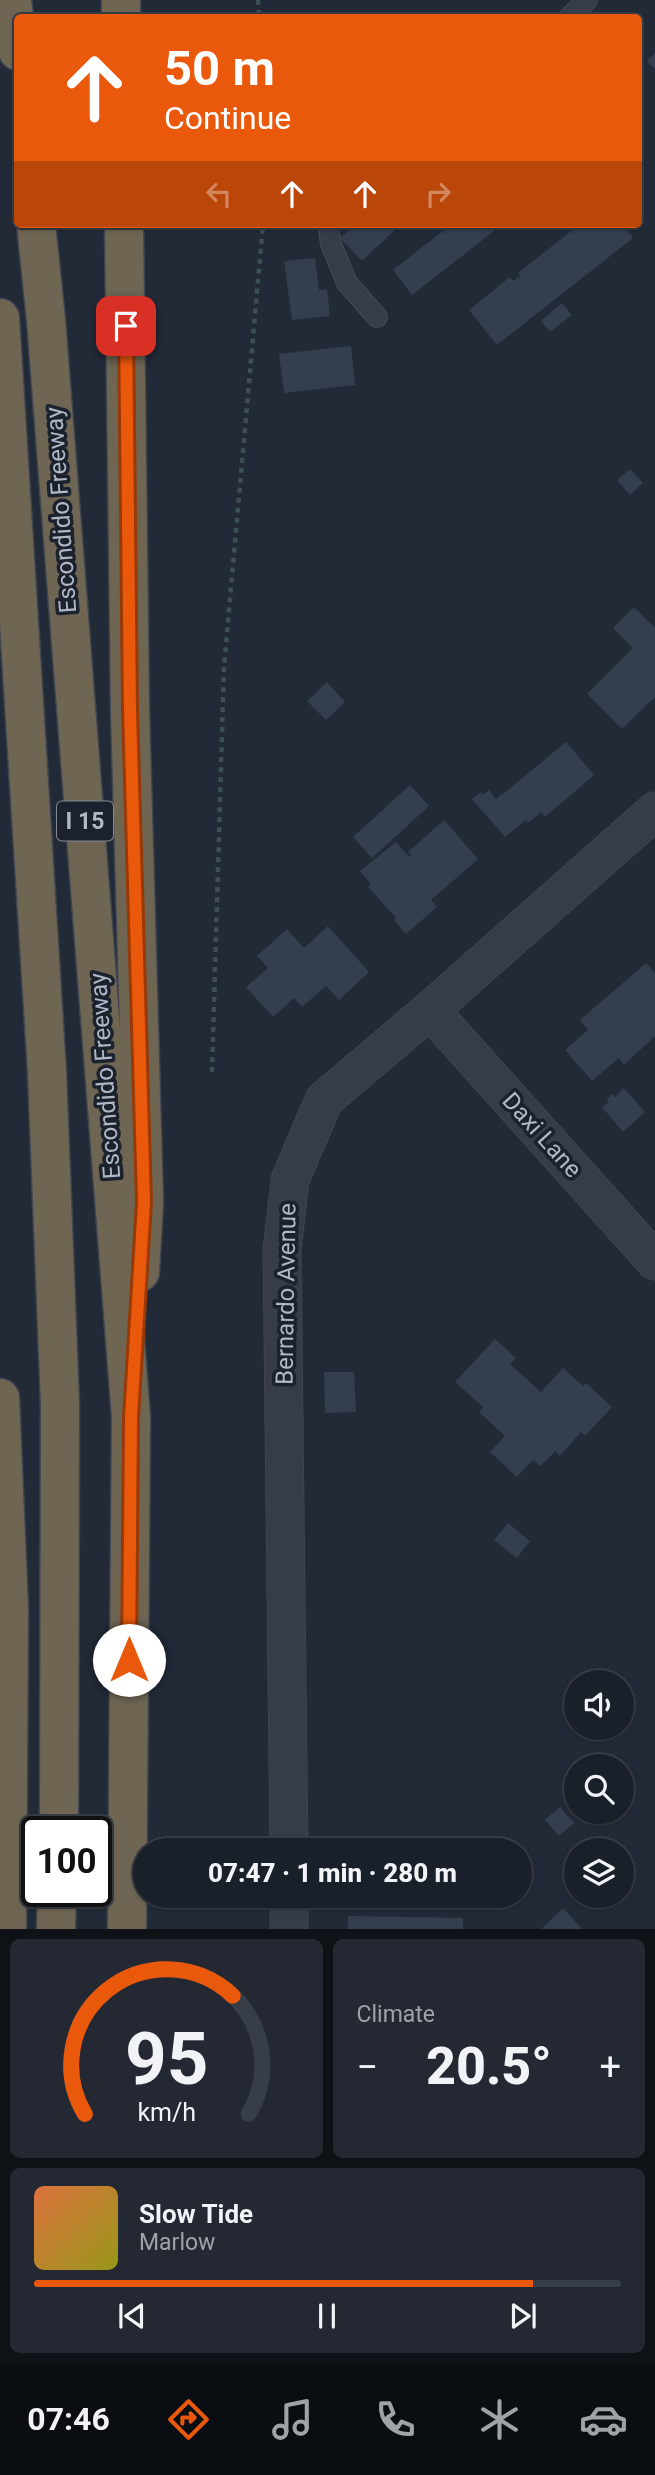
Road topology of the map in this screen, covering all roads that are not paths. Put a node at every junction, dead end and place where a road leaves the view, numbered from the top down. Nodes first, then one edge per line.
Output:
1 (587, 0) edge
2 (573, 14) edge
3 (36, 228) edge
4 (124, 228) edge
5 (329, 228) edge
6 (377, 317) dead end
7 (0, 318) edge
8 (655, 811) edge
9 (429, 1010) junction
10 (655, 1261) edge
11 (0, 1398) edge
12 (131, 1418) junction
13 (59, 1816) edge
14 (289, 1838) edge
15 (57, 1907) edge
16 (289, 1908) edge
17 (7, 1929) edge
18 (56, 1929) edge
19 (127, 1929) edge
20 (289, 1929) edge

1 - 2 lane
3 - 12 highway, Escondido Freeway / I 15
4 - 12 highway
5 - 6 lane
7 - 13 highway
8 - 9 street, Bernardo Avenue
9 - 10 street, Daxi Lane
9 - 14 street, Bernardo Avenue
11 - 17 highway
12 - 19 highway, Escondido Freeway / I 15
15 - 18 highway
16 - 20 street

